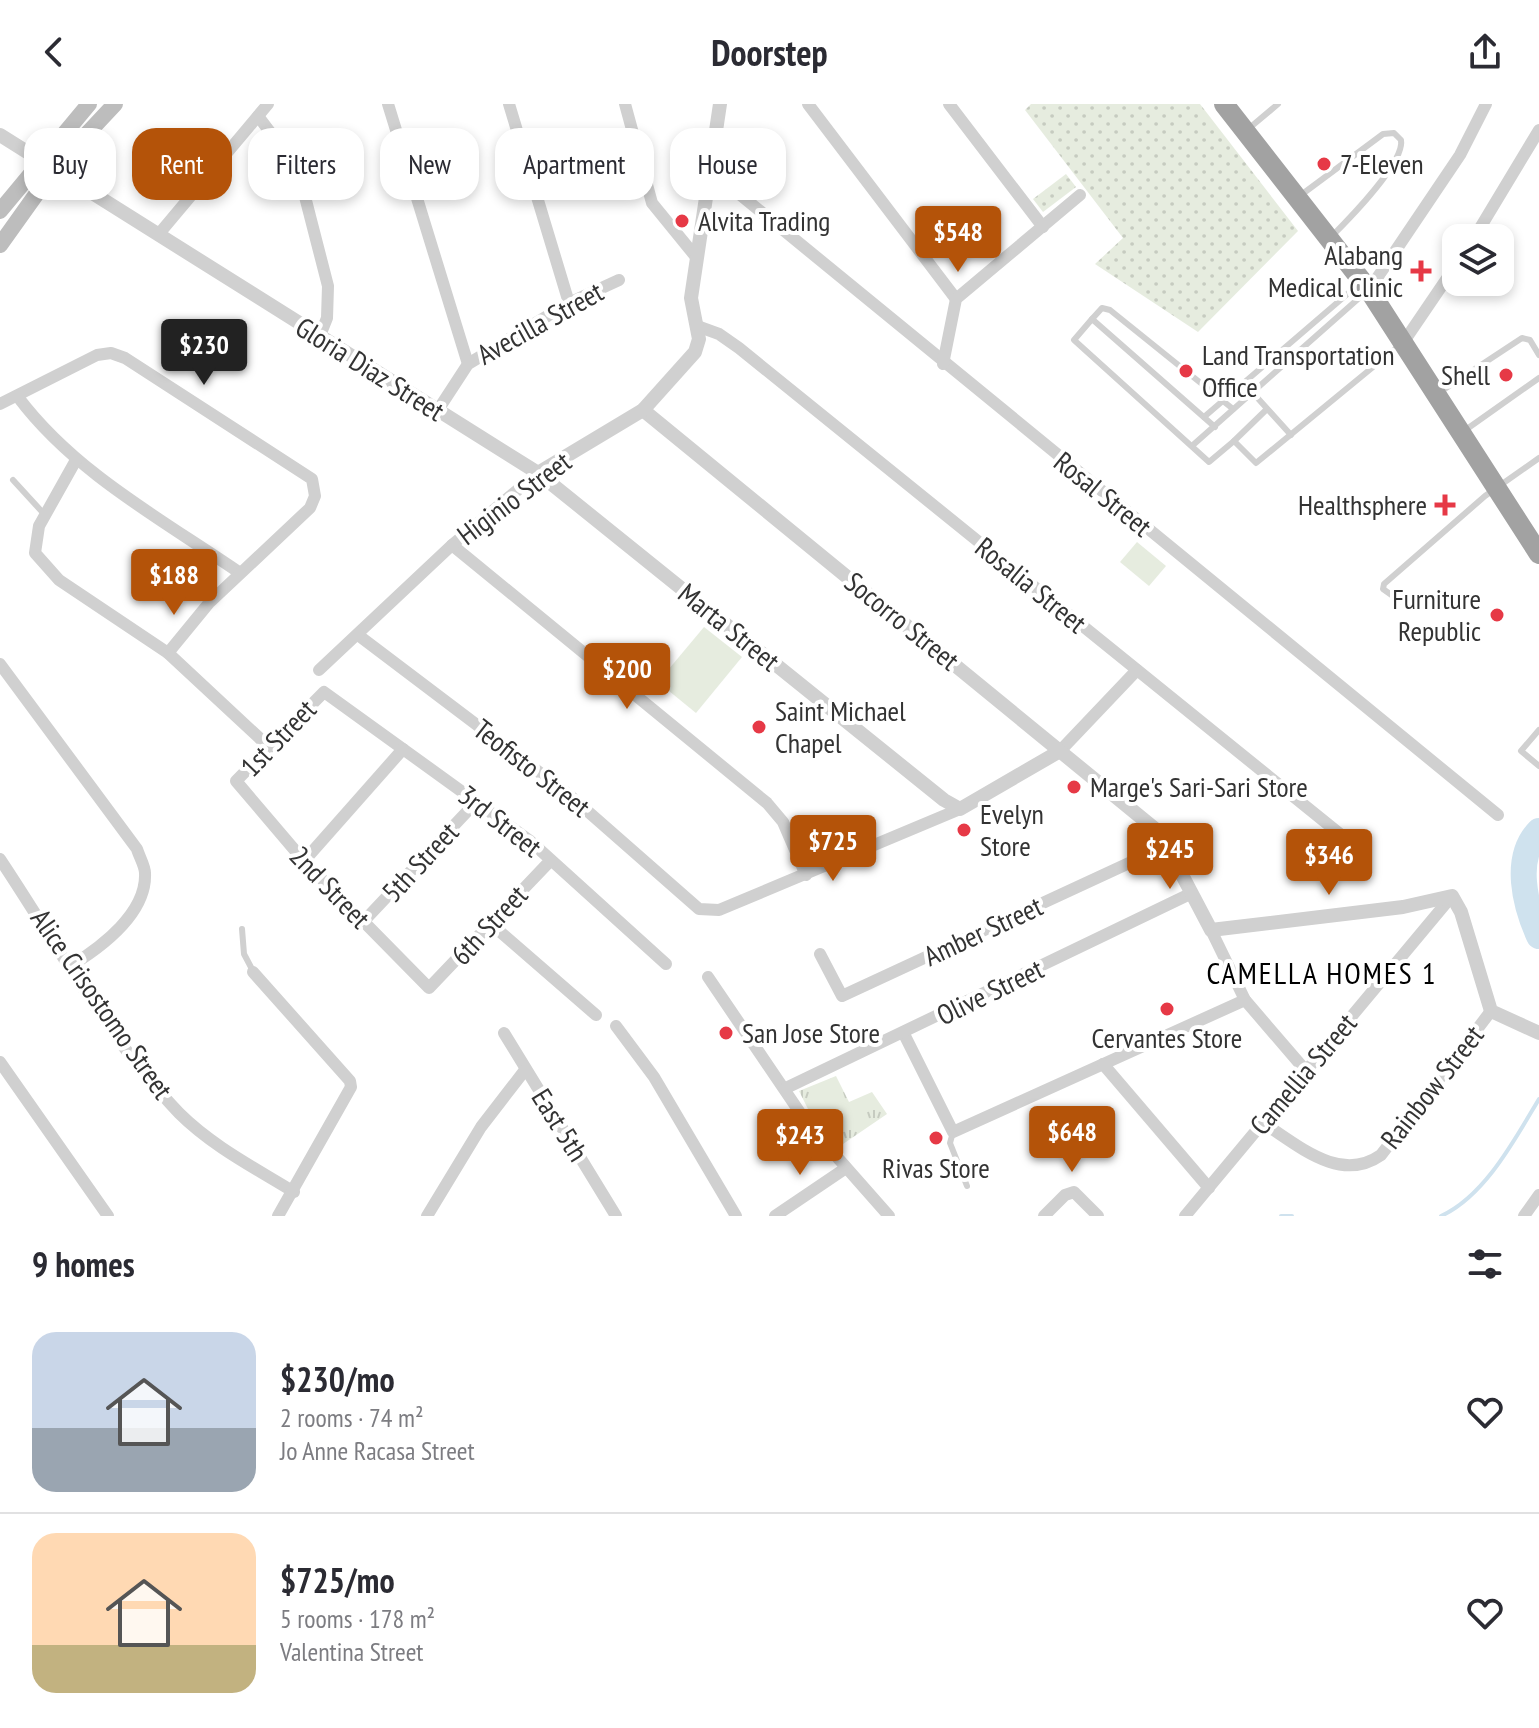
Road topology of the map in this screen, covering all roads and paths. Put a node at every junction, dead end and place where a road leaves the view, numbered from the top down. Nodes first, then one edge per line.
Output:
1 (89, 104) edge
2 (115, 104) edge
3 (268, 104) edge
4 (388, 104) edge
5 (509, 104) edge
6 (625, 104) edge
7 (720, 104) edge
8 (808, 104) edge
9 (949, 104) edge
10 (1224, 104) edge
11 (1278, 104) edge
12 (1486, 104) edge
13 (258, 116) junction
14 (68, 128) edge
15 (92, 128) edge
16 (716, 128) edge
17 (1539, 130) edge
18 (1245, 131) junction
19 (0, 135) edge
20 (24, 148) edge
21 (24, 180) edge
22 (1080, 195) dead end
23 (1297, 198) junction
24 (32, 200) edge
25 (104, 200) edge
26 (705, 200) edge
27 (746, 200) edge
28 (0, 211) edge
29 (1482, 224) edge
30 (1043, 227) junction
31 (158, 235) junction
32 (1329, 239) junction
33 (0, 245) edge
34 (696, 257) junction
35 (619, 280) dead end
36 (1365, 286) junction
37 (1442, 286) edge
38 (956, 299) junction
39 (569, 303) junction
40 (1092, 319) junction
41 (697, 326) junction
42 (319, 338) junction
43 (1403, 343) junction
44 (1539, 355) edge
45 (468, 364) junction
46 (943, 364) junction
47 (1539, 378) edge
48 (1253, 393) junction
49 (1436, 395) junction
50 (18, 397) junction
51 (1222, 401) junction
52 (0, 404) edge
53 (1233, 409) junction
54 (1267, 409) junction
55 (438, 410) junction
56 (643, 410) junction
57 (1204, 417) junction
58 (1215, 427) junction
59 (1461, 433) junction
60 (1291, 435) junction
61 (1234, 441) junction
62 (1193, 445) junction
63 (1539, 458) edge
64 (76, 460) junction
65 (538, 473) junction
66 (13, 480) dead end
67 (1497, 489) junction
68 (45, 515) junction
69 (452, 545) junction
70 (1539, 554) edge
71 (240, 573) junction
72 (1400, 601) dead end
73 (358, 635) junction
74 (168, 653) junction
75 (0, 664) edge
76 (319, 670) dead end
77 (1137, 670) junction
78 (324, 692) joint
79 (1539, 730) edge
80 (268, 746) junction
81 (403, 749) junction
82 (1060, 751) junction
83 (1539, 766) edge
84 (236, 785) joint
85 (477, 801) junction
86 (960, 809) junction
87 (1498, 815) dead end
88 (1164, 839) junction
89 (1361, 851) dead end
90 (0, 859) edge
91 (551, 860) junction
92 (304, 861) junction
93 (806, 875) junction
94 (1192, 893) junction
95 (1452, 896) junction
96 (363, 922) junction
97 (490, 923) junction
98 (242, 929) dead end
99 (1211, 930) junction
100 (820, 954) dead end
101 (666, 964) dead end
102 (72, 965) junction
103 (253, 972) joint
104 (708, 977) dead end
105 (427, 987) joint
106 (1245, 1000) junction
107 (1491, 1011) junction
108 (596, 1015) dead end
109 (616, 1026) dead end
110 (504, 1033) dead end
111 (1539, 1033) edge
112 (904, 1034) junction
113 (0, 1062) edge
114 (1103, 1064) junction
115 (525, 1070) junction
116 (1306, 1071) junction
117 (786, 1088) junction
118 (1263, 1123) junction
119 (953, 1132) junction
120 (846, 1168) junction
121 (967, 1186) dead end
122 (1209, 1188) junction
123 (294, 1192) junction
124 (1539, 1195) edge
125 (610, 1214) edge
126 (108, 1216) edge
127 (278, 1216) edge
128 (427, 1216) edge
129 (736, 1216) edge
130 (775, 1216) edge
131 (889, 1216) edge
132 (1044, 1216) edge
133 (1098, 1216) edge
134 (1185, 1216) edge
135 (1524, 1216) edge

1 - 14 main road
2 - 15 main road
3 - 13 street
4 - 45 street
5 - 39 street
6 - 34 street
7 - 16 street
8 - 38 street
9 - 30 street
10 - 18 highway
11 - 18 lane
12 - 36 street
13 - 31 street
13 - 42 street
17 - 29 street
18 - 23 highway
19 - 20 street, Gloria Diaz Street
21 - 28 main road
22 - 30 street
23 - 32 highway
23 - 32 lane
24 - 33 main road
25 - 31 street, Gloria Diaz Street
26 - 34 street
27 - 46 street, Rosal Street
30 - 38 street
31 - 42 street, Gloria Diaz Street
32 - 36 highway
34 - 41 street
35 - 39 street, Avecilla Street
36 - 43 highway
36 - 48 lane
36 - 51 lane
37 - 43 street
38 - 46 street
39 - 45 street, Avecilla Street
40 - 51 lane
40 - 57 lane
40 - 62 lane
41 - 56 street, Higinio Street
41 - 77 street, Rosalia Street
42 - 55 street, Gloria Diaz Street
43 - 49 highway
43 - 60 lane
44 - 49 lane
45 - 55 street, Avecilla Street
46 - 87 street, Rosal Street
47 - 59 lane
48 - 53 lane
48 - 54 lane
49 - 59 highway
50 - 52 street
50 - 64 street
50 - 71 street
51 - 53 lane
51 - 57 lane
53 - 58 lane
54 - 60 lane
54 - 61 lane
55 - 65 street, Gloria Diaz Street
56 - 65 street, Higinio Street
56 - 82 street, Socorro Street
57 - 58 lane
58 - 62 lane
59 - 67 highway
60 - 61 lane
61 - 62 lane
63 - 67 lane
64 - 68 street
64 - 71 street
65 - 69 street, Higinio Street
65 - 86 street, Marta Street
66 - 68 lane
67 - 70 highway
67 - 72 lane
68 - 74 street
69 - 73 street, Higinio Street
69 - 93 street
71 - 74 street
73 - 76 street, Higinio Street
73 - 93 street, Teofisto Street
74 - 80 street
75 - 102 street
77 - 82 street
77 - 89 street, Rosalia Street
78 - 80 street, 1st Street
78 - 81 street, 3rd Street
79 - 83 lane
80 - 84 street, 1st Street
81 - 85 street, 3rd Street
81 - 92 street
82 - 86 street
82 - 88 street, Socorro Street
84 - 92 street, 2nd Street
85 - 91 street, 3rd Street
85 - 96 street, 5th Street
86 - 93 street
88 - 94 street
88 - 100 street, Amber Street
90 - 102 street, Alice Crisostomo Street
91 - 97 street, 6th Street
91 - 101 street, 3rd Street
92 - 96 street, 2nd Street
94 - 99 street
94 - 112 street, Olive Street
95 - 99 street
95 - 107 street, Rainbow Street
95 - 116 street, Camellia Street
96 - 105 street, 2nd Street
97 - 105 street, 6th Street
97 - 108 street
98 - 103 lane
99 - 106 street
102 - 123 street, Alice Crisostomo Street
103 - 123 street
104 - 117 street
106 - 114 street
106 - 116 street
107 - 111 street
107 - 118 street, Rainbow Street
109 - 129 street
110 - 115 street, East 5th
112 - 117 street, Olive Street
112 - 119 street
113 - 126 street
114 - 119 street
114 - 122 street
115 - 125 street, East 5th
115 - 128 street
116 - 118 street, Camellia Street
117 - 120 street
118 - 122 street, Camellia Street
119 - 121 lane
120 - 130 street
120 - 131 street
122 - 134 street, Camellia Street
123 - 127 street
124 - 135 street
132 - 133 street

